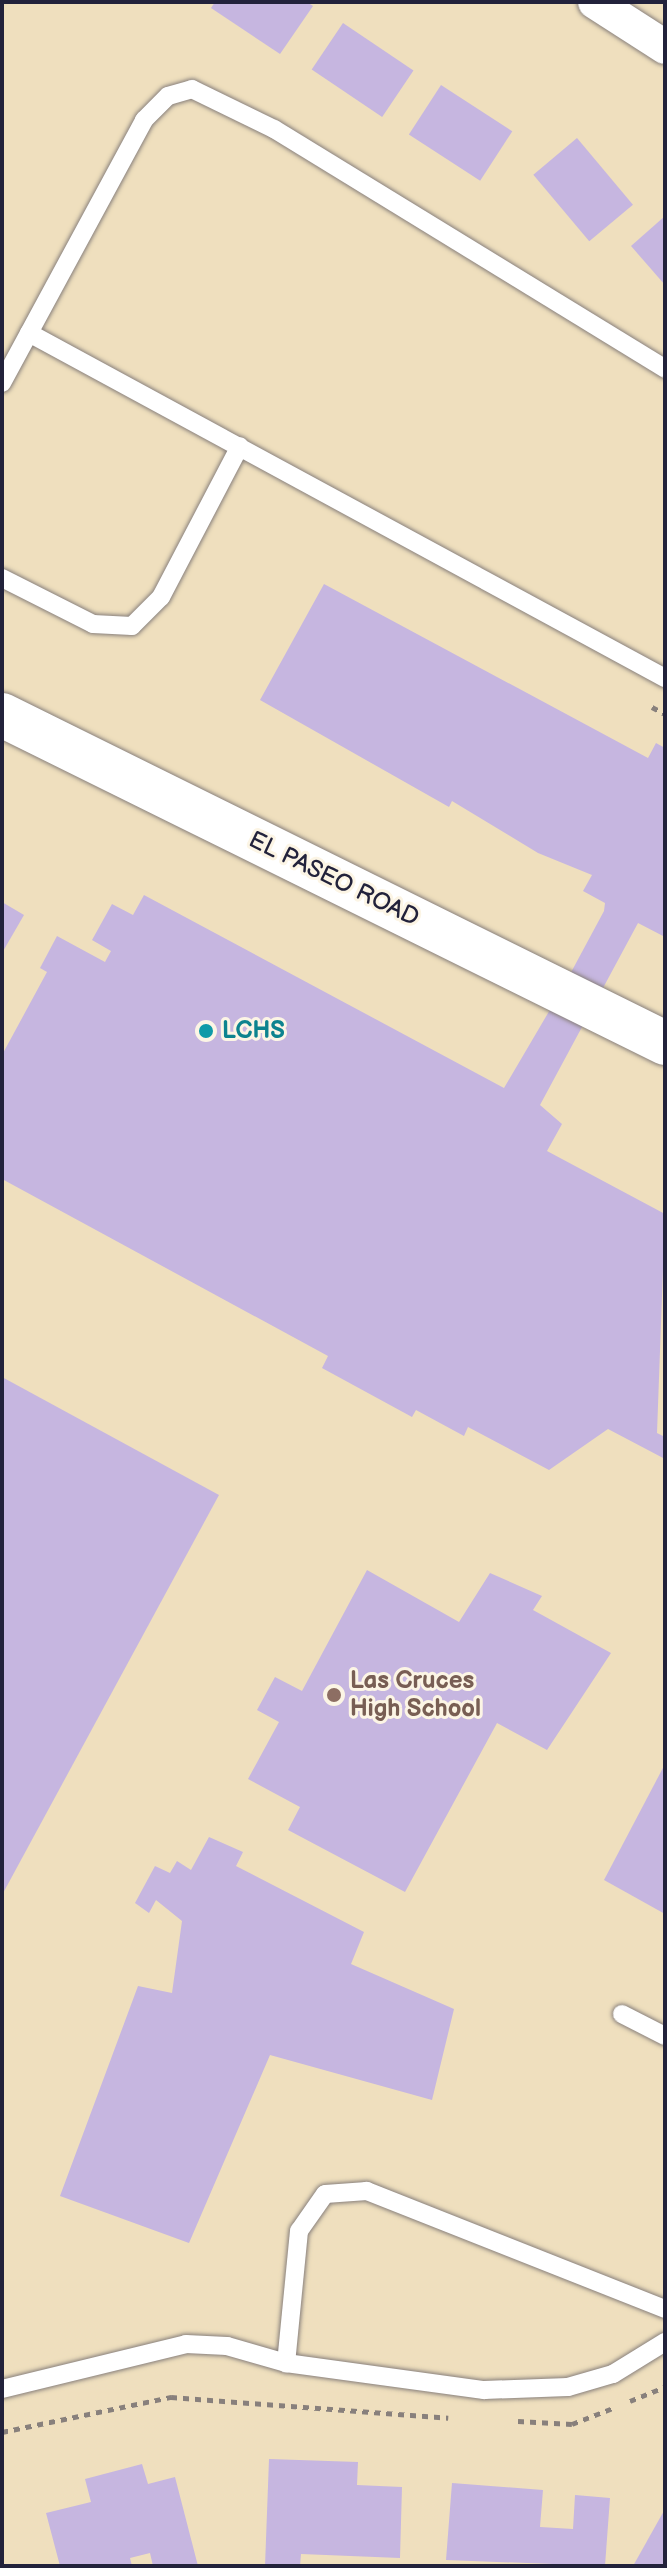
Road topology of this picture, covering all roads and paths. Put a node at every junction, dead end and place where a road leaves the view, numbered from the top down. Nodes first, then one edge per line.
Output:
1 (595, 2) edge
2 (665, 47) edge
3 (29, 333) junction
4 (665, 369) edge
5 (2, 383) edge
6 (240, 446) junction
7 (2, 578) edge
8 (665, 678) edge
9 (2, 715) edge
10 (665, 1043) edge
11 (622, 2014) dead end
12 (665, 2036) edge
13 (665, 2309) edge
14 (665, 2342) edge
15 (286, 2363) junction
16 (665, 2387) edge
17 (2, 2389) edge
18 (463, 2419) dead end
19 (510, 2421) dead end
20 (2, 2432) edge

1 - 2 street
3 - 4 lane
3 - 5 lane
3 - 6 lane
6 - 7 lane
6 - 8 lane
9 - 10 main road, EL PASEO ROAD
11 - 12 lane
13 - 15 lane
14 - 15 lane
15 - 17 lane
16 - 19 path
18 - 20 path

